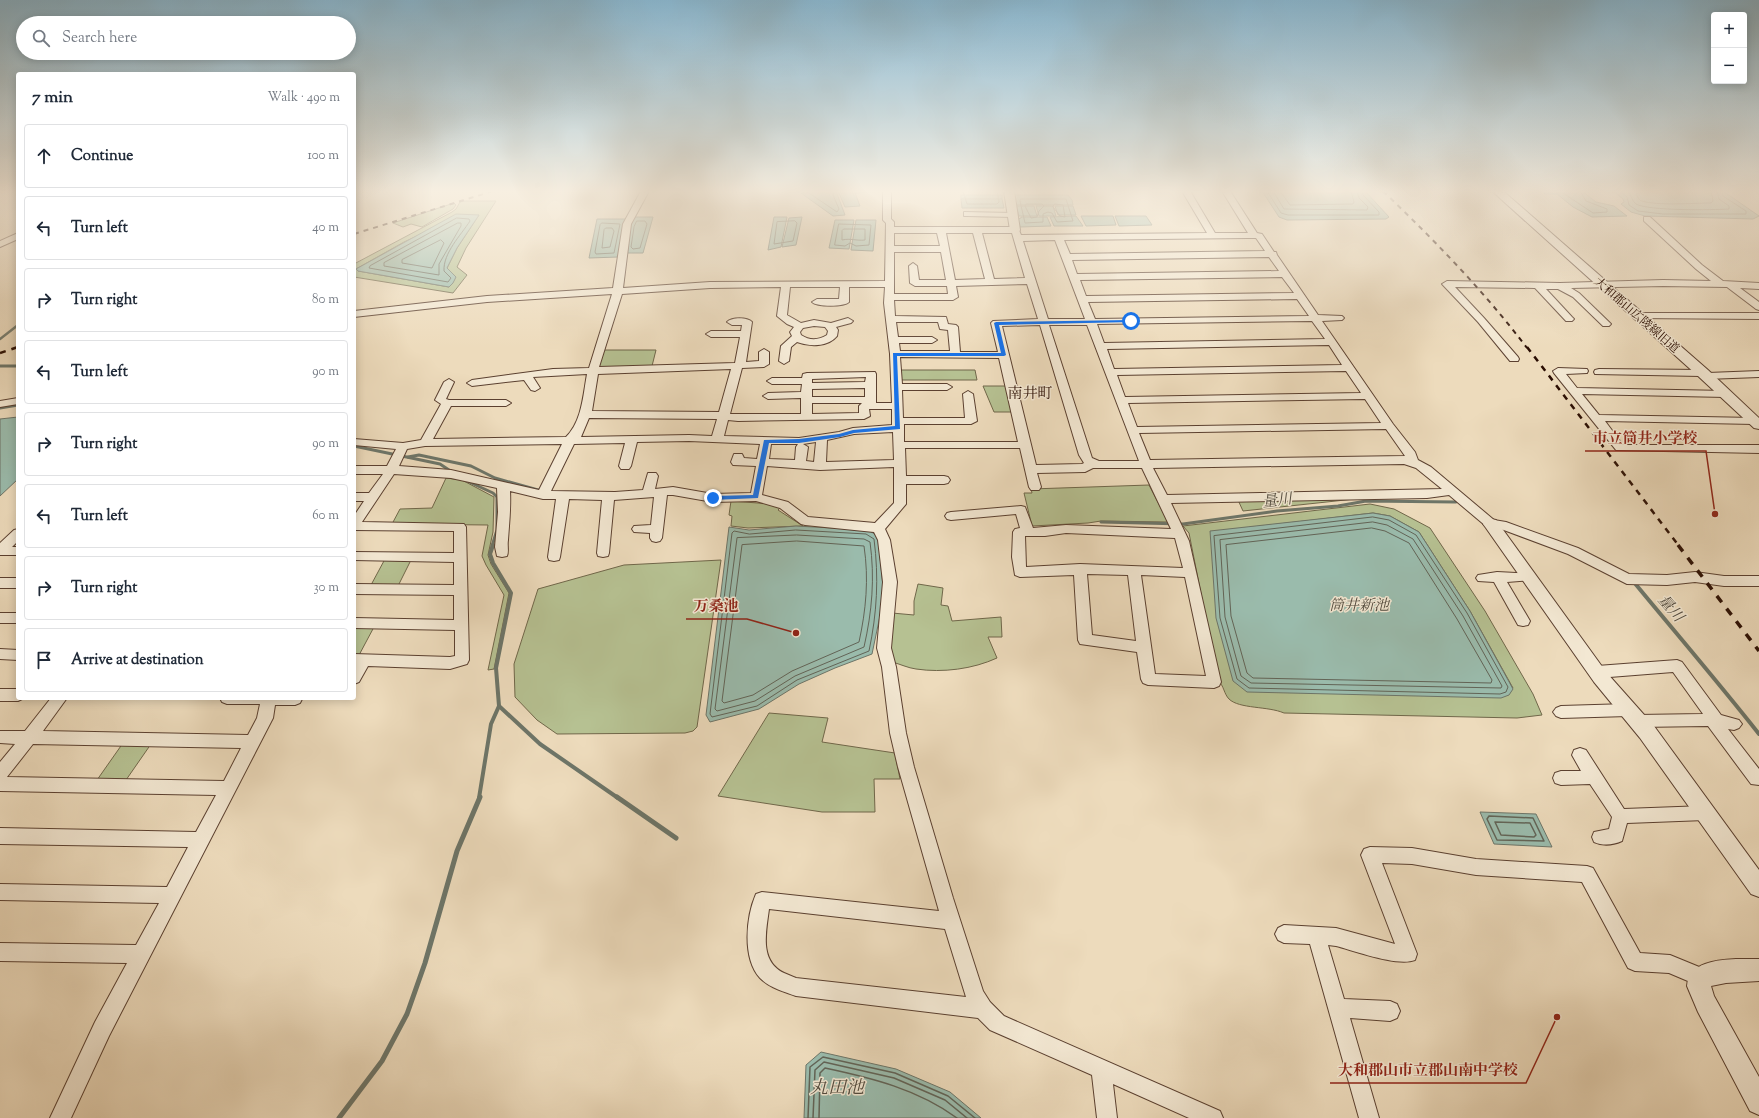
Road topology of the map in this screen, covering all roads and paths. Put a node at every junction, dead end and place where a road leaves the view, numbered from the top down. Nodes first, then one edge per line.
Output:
1 (624, 243) edge
2 (889, 243) edge
3 (943, 243) edge
4 (980, 243) edge
5 (1020, 243) edge
6 (1061, 243) edge
7 (1265, 243) edge
8 (1556, 243) edge
9 (1673, 243) edge
10 (889, 249) junction
11 (944, 249) junction
12 (1273, 254) junction
13 (1066, 257) junction
14 (914, 266) dead end
15 (1286, 274) junction
16 (1074, 277) junction
17 (1032, 281) junction
18 (990, 282) junction
19 (951, 283) junction
20 (786, 284) junction
21 (845, 284) junction
22 (890, 284) junction
23 (1725, 284) junction
24 (1538, 286) junction
25 (1560, 286) junction
26 (1604, 286) junction
27 (1759, 286) edge
28 (617, 290) junction
29 (1300, 296) junction
30 (890, 297) junction
31 (1082, 299) junction
32 (817, 302) dead end
33 (1759, 307) edge
34 (356, 314) edge
35 (1638, 316) junction
36 (1759, 316) edge
37 (1315, 318) junction
38 (1339, 318) dead end
39 (892, 319) junction
40 (1569, 319) dead end
41 (848, 321) dead end
42 (732, 322) dead end
43 (1045, 322) junction
44 (1091, 322) junction
45 (1606, 324) dead end
46 (800, 326) junction
47 (830, 326) junction
48 (710, 334) dead end
49 (745, 334) junction
50 (797, 337) junction
51 (894, 340) junction
52 (932, 340) dead end
53 (1332, 342) junction
54 (1100, 346) junction
55 (764, 352) dead end
56 (894, 354) junction
57 (955, 354) junction
58 (1004, 355) junction
59 (1514, 359) dead end
60 (784, 361) dead end
61 (739, 365) junction
62 (1350, 368) junction
63 (593, 370) junction
64 (1583, 371) dead end
65 (1110, 372) junction
66 (1599, 372) dead end
67 (1759, 374) edge
68 (1705, 375) junction
69 (527, 376) junction
70 (772, 381) dead end
71 (449, 382) dead end
72 (472, 383) dead end
73 (896, 387) junction
74 (947, 387) dead end
75 (535, 388) dead end
76 (807, 391) junction
77 (1575, 391) junction
78 (968, 394) dead end
79 (1726, 394) junction
80 (768, 396) dead end
81 (1369, 396) junction
82 (1121, 400) junction
83 (16, 401) edge
84 (447, 403) junction
85 (506, 403) dead end
86 (870, 403) junction
87 (0, 404) edge
88 (897, 406) junction
89 (585, 414) junction
90 (723, 415) junction
91 (806, 416) junction
92 (1597, 418) junction
93 (1757, 423) edge
94 (898, 424) junction
95 (1388, 426) junction
96 (1132, 430) junction
97 (822, 437) junction
98 (632, 439) junction
99 (717, 440) junction
100 (569, 441) junction
101 (766, 441) junction
102 (356, 442) edge
103 (425, 443) junction
104 (899, 445) junction
105 (1024, 445) junction
106 (802, 447) dead end
107 (403, 448) junction
108 (1759, 449) edge
109 (738, 457) dead end
110 (762, 462) junction
111 (1412, 462) junction
112 (900, 463) junction
113 (1092, 463) junction
114 (800, 464) junction
115 (1146, 465) junction
116 (394, 466) junction
117 (625, 466) dead end
118 (820, 466) junction
119 (1030, 469) junction
120 (356, 470) edge
121 (652, 476) dead end
122 (901, 480) junction
123 (944, 480) dead end
124 (503, 486) junction
125 (1034, 487) dead end
126 (1452, 490) junction
127 (661, 491) junction
128 (648, 492) junction
129 (543, 495) junction
130 (563, 496) junction
131 (608, 496) junction
132 (756, 496) junction
133 (356, 497) edge
134 (374, 497) junction
135 (1163, 499) junction
136 (951, 516) dead end
137 (356, 522) edge
138 (1491, 524) junction
139 (356, 525) edge
140 (878, 528) junction
141 (1177, 528) junction
142 (638, 529) dead end
143 (1028, 532) junction
144 (16, 535) edge
145 (0, 551) edge
146 (16, 551) edge
147 (502, 553) dead end
148 (603, 553) dead end
149 (356, 556) edge
150 (554, 557) dead end
151 (460, 558) junction
152 (1080, 569) junction
153 (1134, 570) junction
154 (1191, 573) junction
155 (1497, 577) junction
156 (1529, 577) junction
157 (1483, 578) dead end
158 (1759, 581) edge
159 (0, 583) edge
160 (16, 583) edge
161 (356, 589) edge
162 (461, 590) junction
163 (0, 618) edge
164 (16, 618) edge
165 (1523, 621) dead end
166 (356, 623) edge
167 (462, 625) junction
168 (1144, 647) junction
169 (0, 654) edge
170 (16, 655) edge
171 (358, 661) edge
172 (1596, 672) junction
173 (0, 695) edge
174 (16, 695) edge
175 (58, 700) edge
176 (268, 700) edge
177 (1561, 712) dead end
178 (1633, 715) junction
179 (1714, 720) junction
180 (1734, 724) dead end
181 (0, 737) edge
182 (29, 737) junction
183 (253, 742) junction
184 (1580, 755) dead end
185 (0, 774) edge
186 (1595, 777) junction
187 (1561, 778) dead end
188 (1757, 779) dead end
189 (0, 784) edge
190 (229, 788) junction
191 (1705, 812) junction
192 (1620, 816) junction
193 (0, 836) edge
194 (1600, 837) dead end
195 (201, 840) junction
196 (1759, 887) edge
197 (0, 892) edge
198 (172, 895) junction
199 (951, 921) junction
200 (1284, 934) dead end
201 (1316, 935) junction
202 (0, 952) edge
203 (141, 954) junction
204 (1757, 973) edge
205 (1702, 978) junction
206 (1338, 1008) junction
207 (983, 1009) junction
208 (1390, 1011) dead end
209 (1101, 1069) junction
210 (1759, 1102) edge
211 (60, 1118) edge
212 (1107, 1118) edge
213 (1212, 1118) edge
214 (1369, 1118) edge

1 - 28 street
2 - 10 street
3 - 11 street
4 - 18 street
5 - 17 street
6 - 13 street
7 - 12 street
8 - 26 street, 大和郡山広陵線旧道
9 - 23 street
10 - 11 street
10 - 22 street
11 - 19 street
12 - 13 street
12 - 15 street
13 - 16 street
14 - 19 street
15 - 16 street
15 - 29 street
16 - 31 street
17 - 18 street
17 - 43 street
18 - 19 street
19 - 30 street
20 - 21 street
20 - 28 street
20 - 46 street
21 - 22 street
21 - 32 street
22 - 30 street
23 - 26 street
23 - 27 street
23 - 33 street
24 - 25 street
24 - 40 street
24 - 59 street
25 - 26 street
25 - 45 street
26 - 35 street, 大和郡山広陵線旧道
28 - 34 street
28 - 63 street
29 - 31 street
29 - 37 street
30 - 39 street
31 - 44 street
35 - 36 street
35 - 68 street, 大和郡山広陵線旧道
37 - 38 street
37 - 44 street
37 - 53 street
39 - 51 street
39 - 57 street
41 - 47 street
42 - 49 street
43 - 44 street
43 - 58 street
43 - 113 street
44 - 54 street
46 - 47 street
46 - 50 street
47 - 50 street
48 - 49 street
49 - 61 street
50 - 60 street
51 - 52 street
51 - 56 street
53 - 54 street
53 - 62 street
54 - 65 street
55 - 61 street
56 - 57 street
56 - 73 street
57 - 58 street
58 - 105 street
61 - 63 street
61 - 90 street
62 - 65 street
62 - 81 street
63 - 69 street
63 - 89 street
64 - 77 street
65 - 82 street
66 - 68 street
67 - 68 street
68 - 79 street, 大和郡山広陵線旧道
69 - 72 street
69 - 75 street
70 - 76 street
71 - 84 street
73 - 74 street
73 - 88 street
76 - 80 street
76 - 86 street
76 - 86 street
76 - 91 street
77 - 79 street
77 - 92 street
78 - 94 street
79 - 93 street, 大和郡山広陵線旧道
81 - 82 street
81 - 95 street
82 - 96 street
83 - 87 street
84 - 85 street
84 - 103 street
86 - 88 street
86 - 91 street
88 - 94 street
89 - 90 street
89 - 100 street
90 - 91 street
90 - 99 street
92 - 93 street
92 - 108 street
94 - 97 street
94 - 104 street
95 - 96 street
95 - 111 street
96 - 115 street
97 - 101 street
97 - 118 street
98 - 99 street
98 - 100 street
98 - 117 street
99 - 101 street
100 - 103 street
100 - 129 street
101 - 110 street
102 - 107 street
103 - 107 street
104 - 105 street
104 - 112 street
105 - 119 street
106 - 114 street
107 - 116 street
109 - 110 street
110 - 114 street
110 - 132 street
111 - 115 street
111 - 126 street
112 - 118 street
112 - 122 street
113 - 115 street
113 - 119 street
114 - 118 street
115 - 135 street
116 - 120 street
116 - 124 street
116 - 134 street
119 - 125 street
121 - 128 street
122 - 123 street
122 - 140 street
124 - 129 street
124 - 147 street
126 - 135 street
126 - 138 street
127 - 128 street
127 - 132 street
127 - 142 street
128 - 131 street
129 - 130 street
130 - 131 street
130 - 150 street
131 - 148 street
132 - 140 street
133 - 134 street
134 - 137 street
135 - 141 street
136 - 143 street
138 - 156 street
138 - 158 street
139 - 151 street
140 - 199 street
141 - 143 street
141 - 154 street
143 - 152 street
144 - 145 street
145 - 146 street
149 - 151 street
151 - 162 street
152 - 153 street
152 - 168 street
153 - 154 street
153 - 168 street
154 - 168 street
155 - 156 street
155 - 157 street
155 - 165 street
156 - 172 street
159 - 160 street
161 - 162 street
162 - 167 street
163 - 164 street
166 - 167 street
167 - 171 street
169 - 170 street
172 - 178 street
172 - 179 street
173 - 174 street
175 - 182 street
176 - 183 street
177 - 178 street
178 - 179 street
178 - 191 street
179 - 180 street
179 - 188 street
181 - 182 street
182 - 183 street
182 - 185 street
183 - 190 street
184 - 186 street
186 - 187 street
186 - 192 street
189 - 190 street
190 - 195 street
191 - 192 street
191 - 196 street
192 - 194 street
193 - 195 street
195 - 198 street
197 - 198 street
198 - 203 street
199 - 207 street
199 - 207 street
200 - 201 street
201 - 205 street
201 - 206 street
202 - 203 street
203 - 211 street
204 - 205 street
205 - 210 street
206 - 208 street
206 - 214 street
207 - 209 street
209 - 212 street
209 - 213 street

